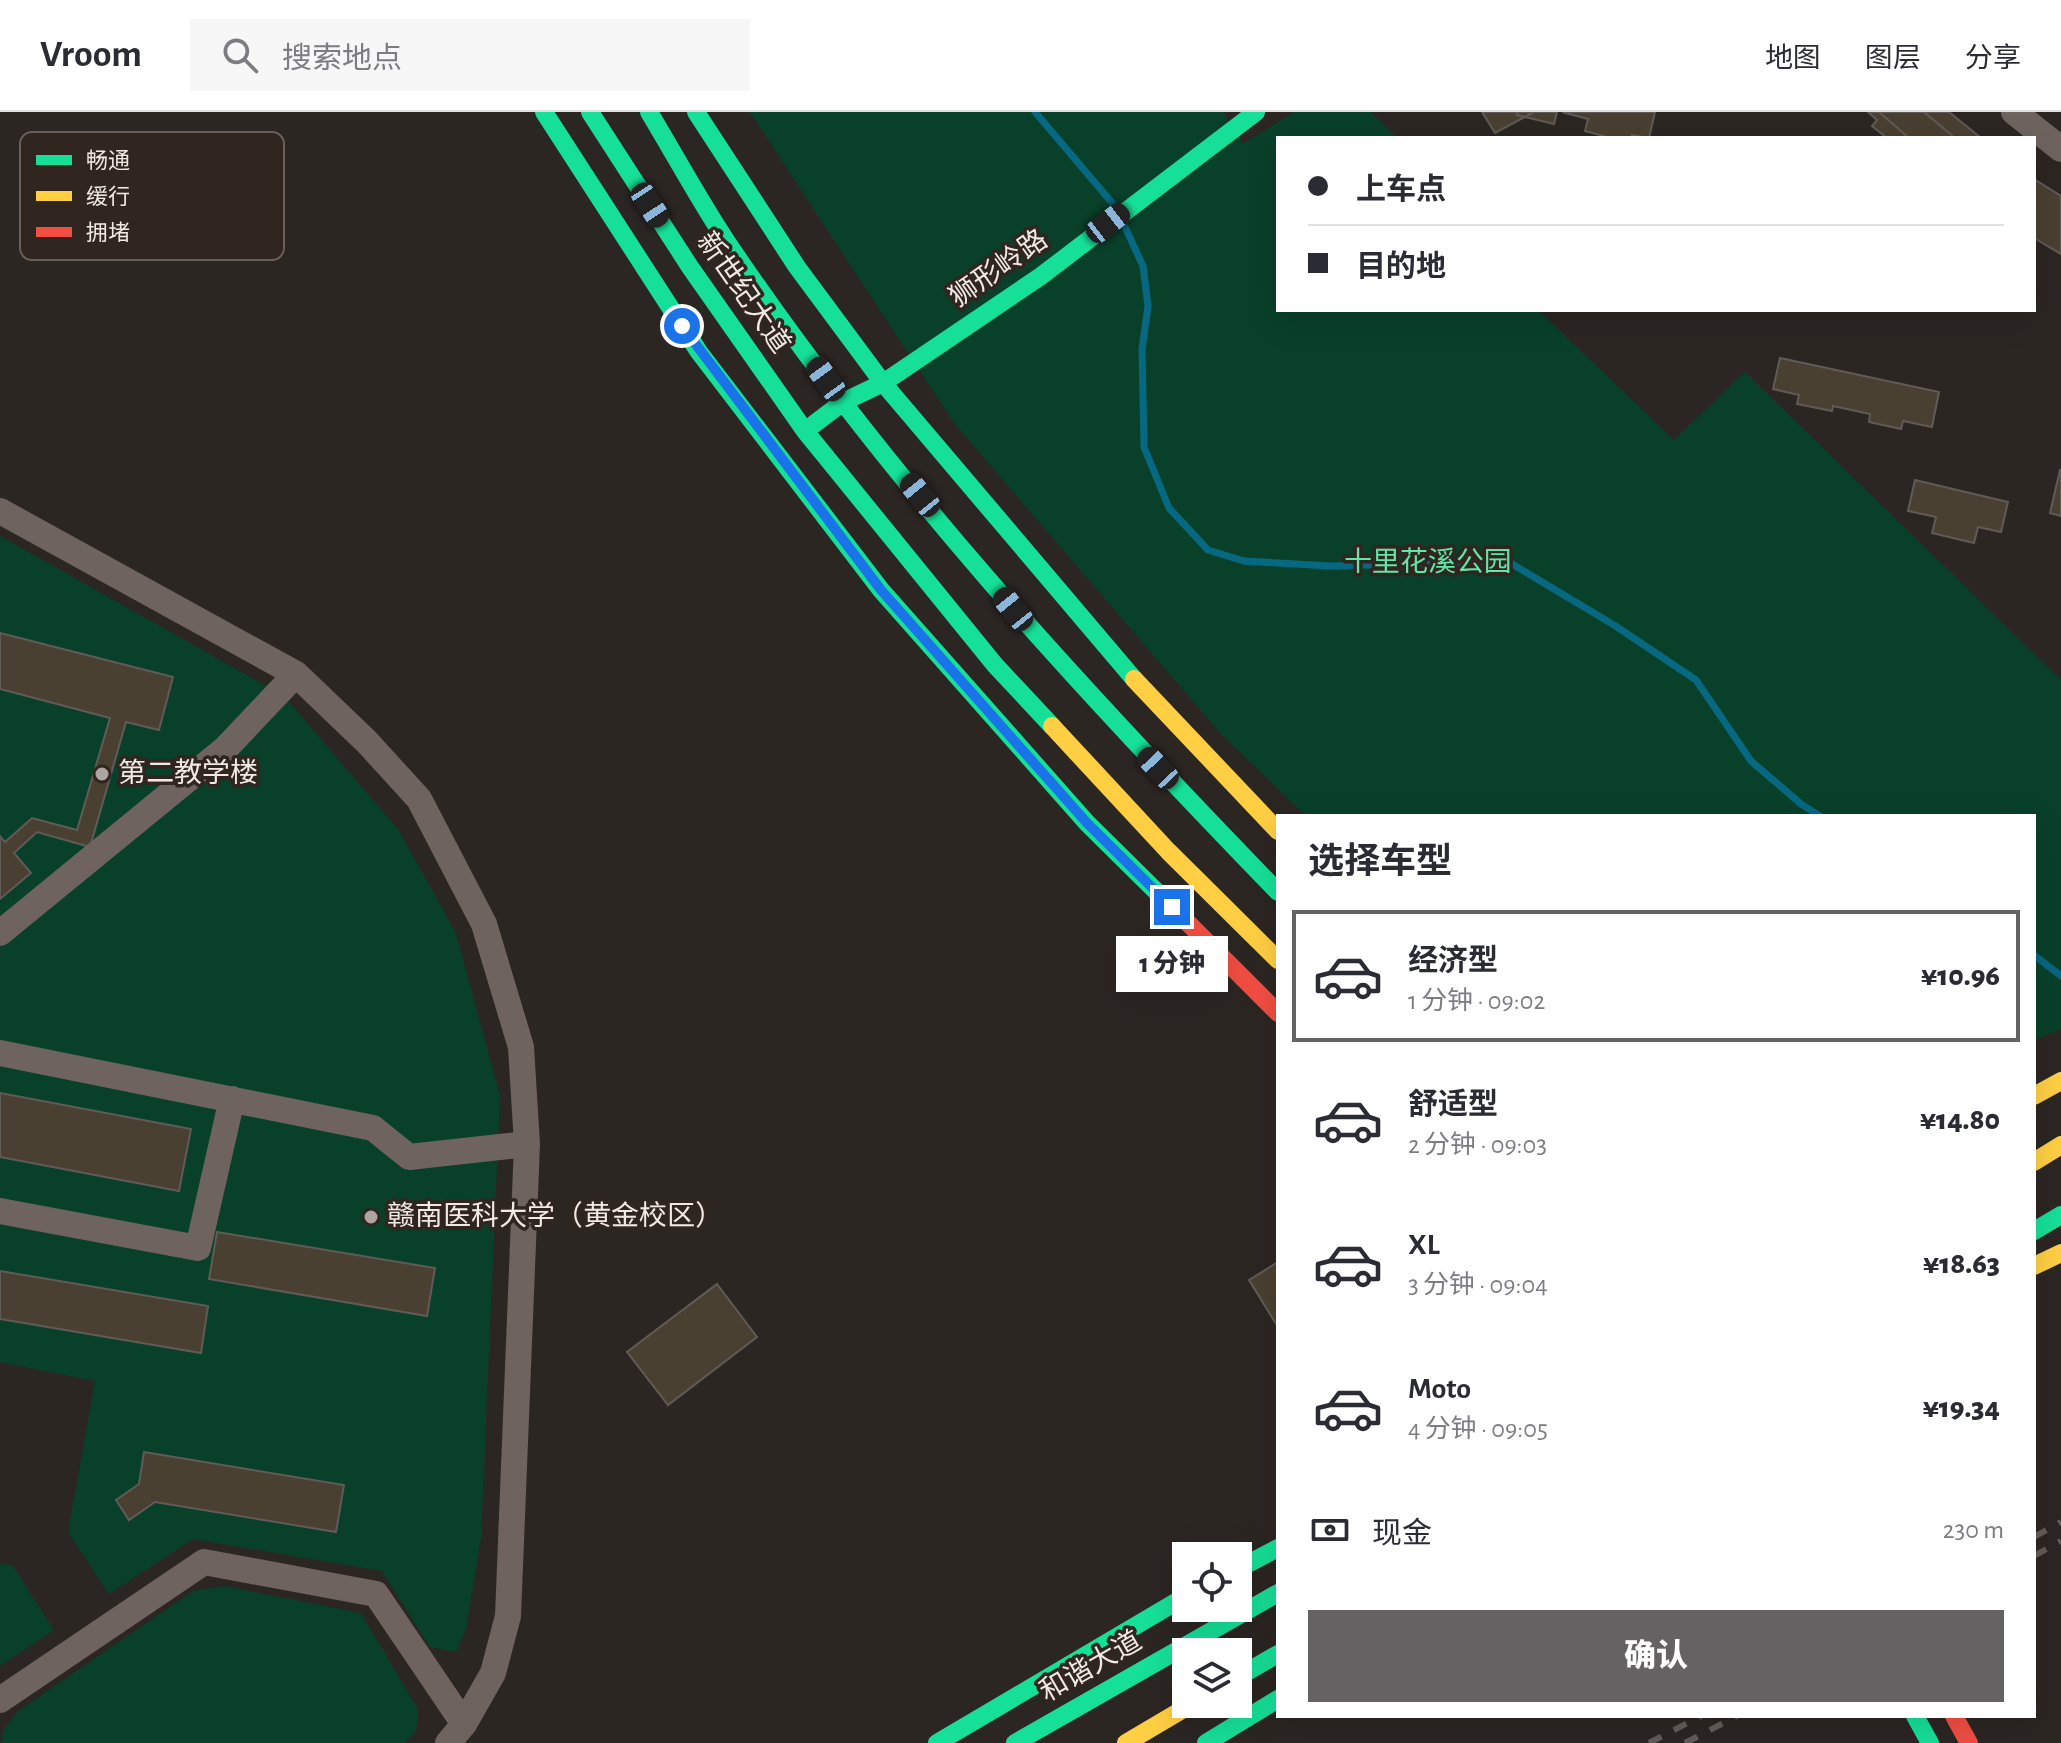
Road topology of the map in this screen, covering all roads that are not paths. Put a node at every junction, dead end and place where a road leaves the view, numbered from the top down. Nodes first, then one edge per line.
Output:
1 (544, 112) edge
2 (590, 112) edge
3 (649, 112) edge
4 (696, 112) edge
5 (2014, 112) edge
6 (1251, 113) edge
7 (2061, 149) edge
8 (567, 150) junction
9 (665, 228) junction
10 (883, 383) junction
11 (843, 402) junction
12 (805, 431) junction
13 (0, 511) edge
14 (997, 589) junction
15 (1046, 620) dead end
16 (1071, 635) dead end
17 (1121, 666) junction
18 (296, 674) junction
19 (1039, 715) junction
20 (1087, 823) junction
21 (1276, 829) edge
22 (1276, 890) edge
23 (0, 933) edge
24 (1276, 958) edge
25 (1276, 1011) edge
26 (0, 1053) edge
27 (2061, 1081) edge
28 (2036, 1095) edge
29 (232, 1099) junction
30 (527, 1144) junction
31 (2061, 1145) edge
32 (2036, 1161) edge
33 (0, 1211) edge
34 (2061, 1215) edge
35 (2036, 1230) edge
36 (2061, 1253) edge
37 (2036, 1265) edge
38 (1276, 1549) edge
39 (1252, 1562) edge
40 (1276, 1594) edge
41 (1172, 1604) edge
42 (1276, 1655) edge
43 (1252, 1669) edge
44 (0, 1700) edge
45 (1276, 1700) edge
46 (1172, 1716) edge
47 (1916, 1718) edge
48 (1955, 1718) edge
49 (456, 1733) edge
50 (937, 1743) edge
51 (1015, 1743) edge
52 (1126, 1743) edge
53 (1206, 1743) edge
54 (1930, 1743) edge
55 (1969, 1743) edge

1 - 8 main road
2 - 9 main road, 新世纪大道
3 - 11 main road, 新世纪大道
4 - 10 main road
5 - 7 street
6 - 10 main road, 狮形岭路
8 - 9 main road
8 - 20 main road
9 - 12 main road, 新世纪大道
10 - 11 main road, 狮形岭路
10 - 17 main road
11 - 12 main road, 狮形岭路
11 - 14 main road, 新世纪大道
12 - 19 main road, 新世纪大道
13 - 18 street
14 - 15 main road
14 - 22 main road, 新世纪大道
16 - 17 main road
17 - 21 main road
18 - 23 street
18 - 30 street
19 - 20 main road
19 - 24 main road, 新世纪大道
20 - 25 main road
26 - 29 street
27 - 28 main road
29 - 30 street
29 - 33 street
30 - 49 street
31 - 32 main road
34 - 35 main road
36 - 37 main road
38 - 39 main road
40 - 51 main road, 和谐大道
41 - 50 main road
42 - 43 main road
44 - 49 street
45 - 53 main road
46 - 52 main road
47 - 54 main road
48 - 55 main road

